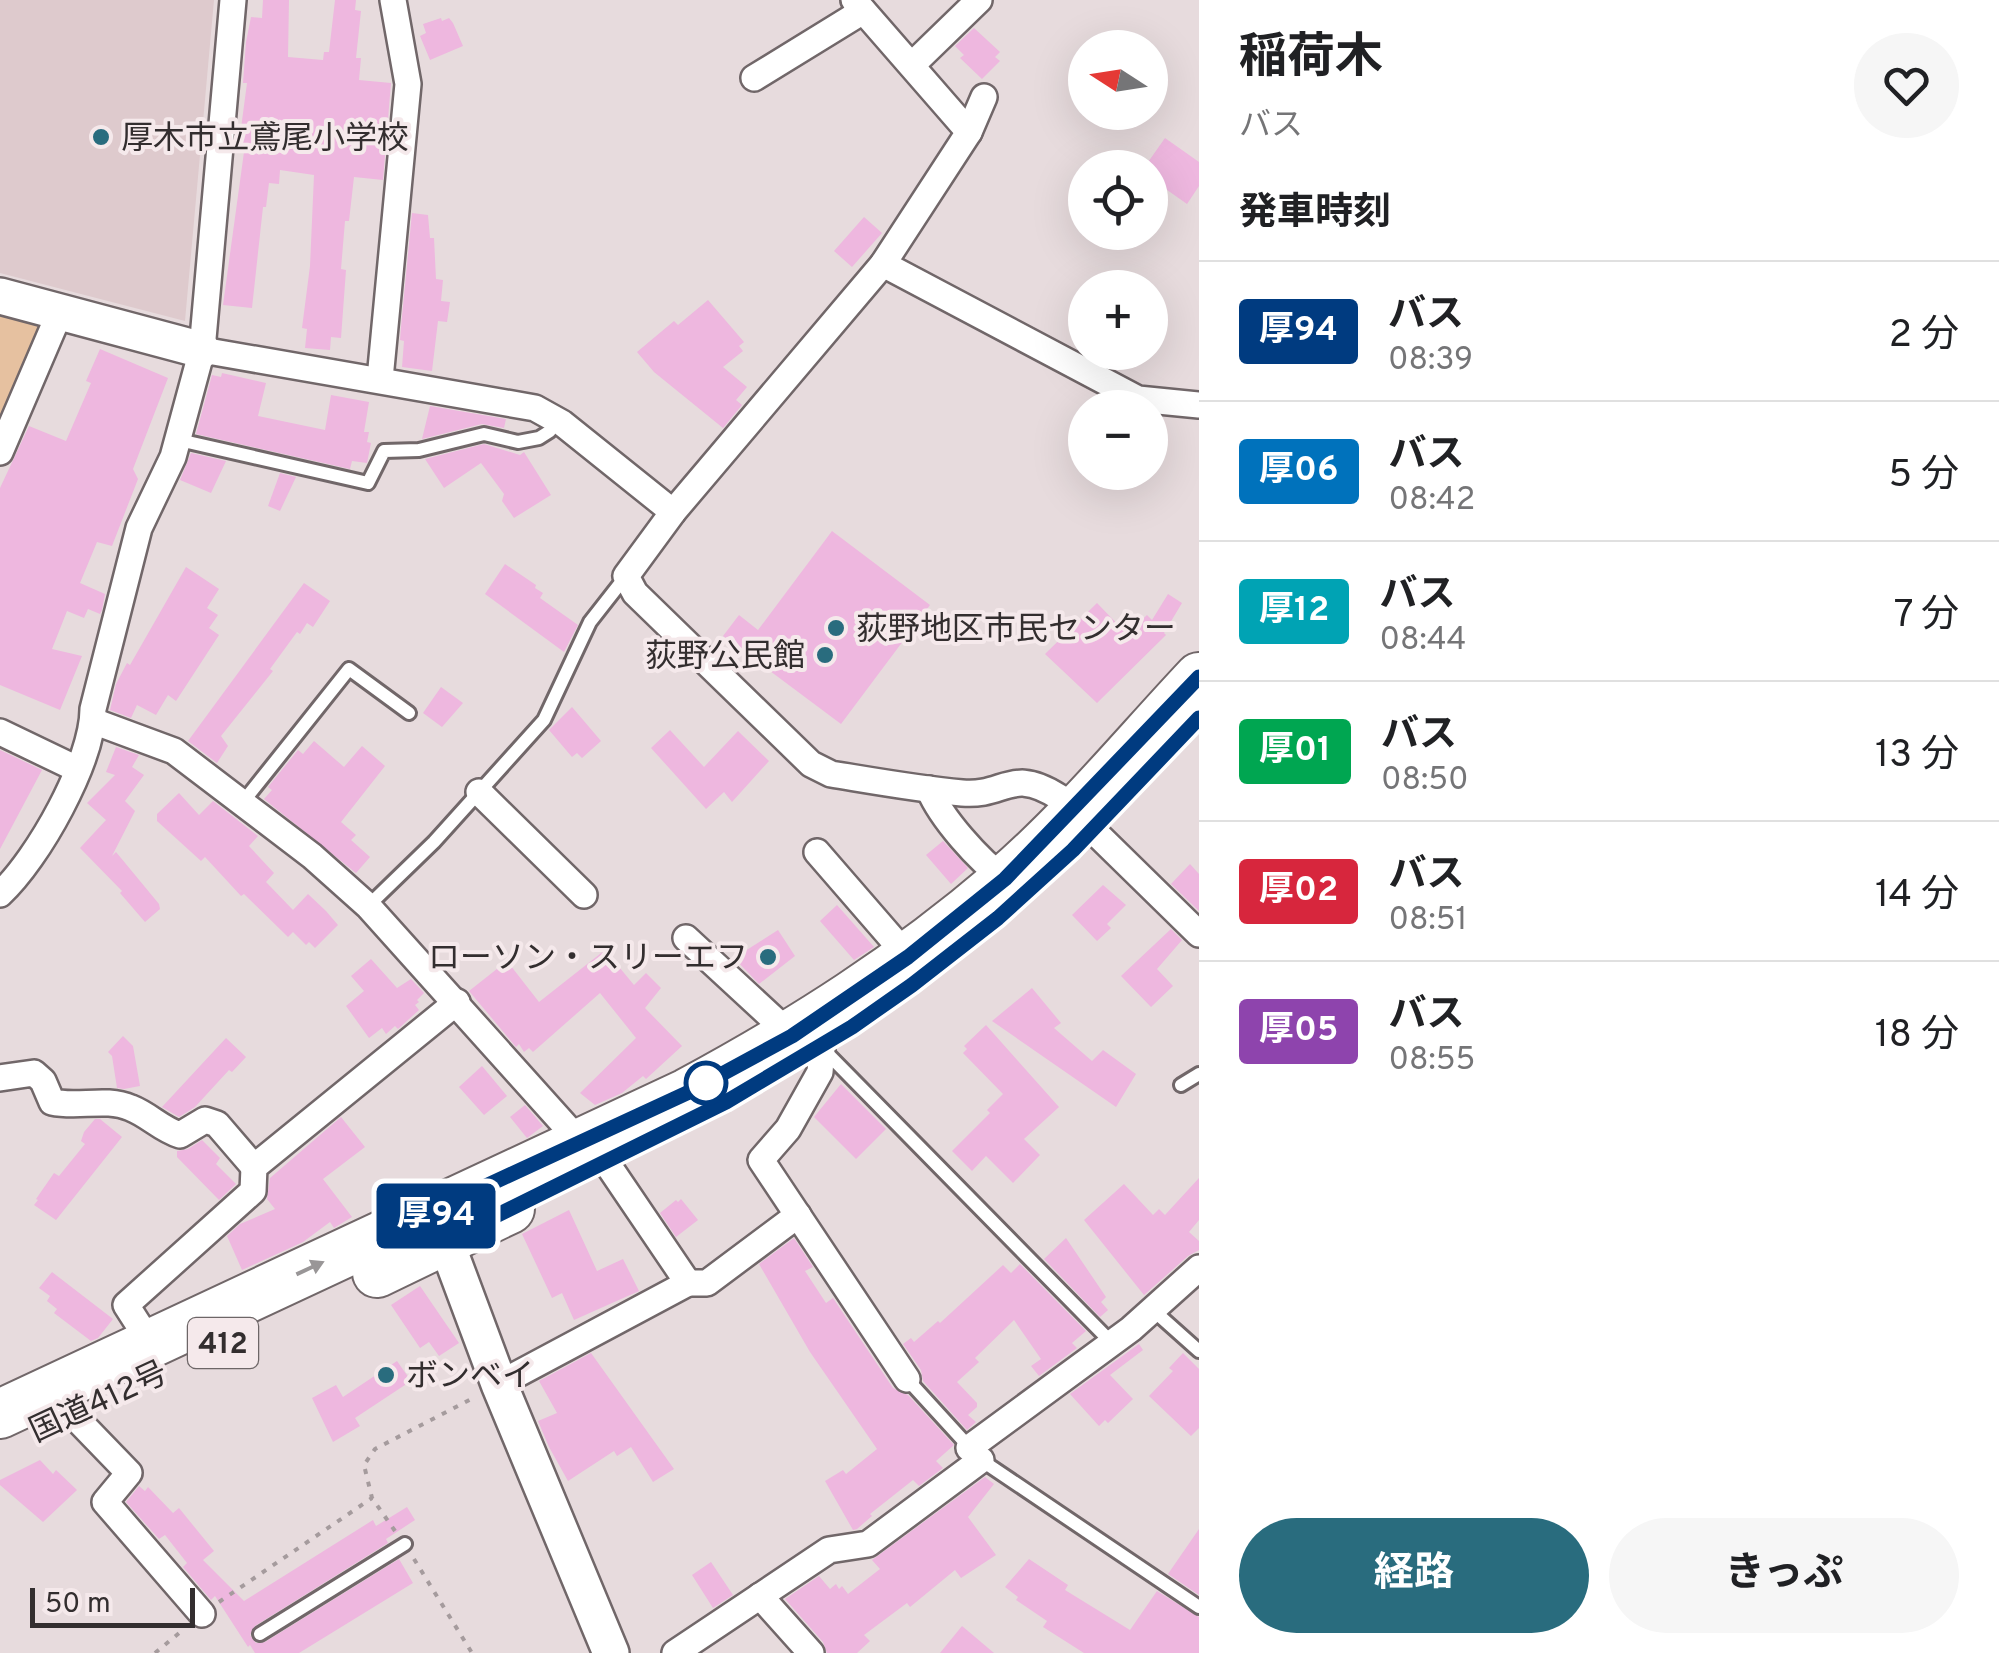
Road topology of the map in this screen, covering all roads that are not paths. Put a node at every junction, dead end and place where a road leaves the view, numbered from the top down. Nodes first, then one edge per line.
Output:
1 (233, 0) edge
2 (393, 0) edge
3 (979, 0) edge
4 (858, 5) edge
5 (912, 66) junction
6 (754, 78) dead end
7 (984, 97) dead end
8 (969, 132) junction
9 (883, 264) junction
10 (0, 296) edge
11 (60, 312) junction
12 (202, 350) junction
13 (380, 378) junction
14 (1197, 401) edge
15 (556, 427) junction
16 (179, 440) junction
17 (0, 452) edge
18 (673, 512) junction
19 (626, 576) junction
20 (1199, 677) edge
21 (409, 712) dead end
22 (1199, 718) edge
23 (93, 721) junction
24 (0, 732) edge
25 (77, 769) junction
26 (929, 789) junction
27 (479, 792) junction
28 (243, 802) junction
29 (1083, 820) junction
30 (816, 852) dead end
31 (1005, 879) junction
32 (0, 894) edge
33 (584, 895) dead end
34 (368, 906) junction
35 (1199, 934) edge
36 (686, 938) dead end
37 (908, 957) junction
38 (457, 1002) junction
39 (807, 1042) junction
40 (1199, 1074) edge
41 (0, 1078) edge
42 (1181, 1085) dead end
43 (593, 1152) junction
44 (254, 1166) junction
45 (798, 1216) junction
46 (440, 1225) junction
47 (1199, 1268) edge
48 (688, 1283) junction
49 (1152, 1310) junction
50 (1111, 1342) junction
51 (151, 1344) junction
52 (1199, 1351) edge
53 (907, 1378) joint
54 (499, 1384) junction
55 (72, 1413) junction
56 (0, 1414) edge
57 (0, 1448) edge
58 (975, 1454) junction
59 (405, 1544) road end
60 (760, 1596) junction
61 (1199, 1607) edge
62 (202, 1614) road end
63 (260, 1634) dead end
64 (612, 1653) edge
65 (675, 1653) edge
66 (811, 1653) edge

1 - 12 street
2 - 13 street
3 - 5 street
4 - 5 street
4 - 6 street
5 - 8 street
7 - 8 street
8 - 9 street
9 - 14 street
9 - 18 street
10 - 11 street
11 - 12 street
11 - 17 street
12 - 13 street
12 - 16 street
13 - 15 street
15 - 16 lane
15 - 18 street
16 - 23 street
18 - 19 street
19 - 26 street
19 - 27 lane
20 - 29 highway, 国道412号 / 412
21 - 28 lane
22 - 29 highway, 国道412号 / 412
23 - 25 street
23 - 28 street
24 - 25 street
25 - 32 street
26 - 29 street
26 - 31 street
27 - 33 street
27 - 34 lane
28 - 34 street
29 - 31 highway, 国道412号 / 412
29 - 35 street
29 - 39 highway, 国道412号 / 412
30 - 37 street
31 - 37 highway, 国道412号 / 412
34 - 38 street
36 - 39 street
37 - 39 highway, 国道412号 / 412
38 - 43 street
38 - 44 street
39 - 43 highway, 国道412号 / 412
39 - 45 street
39 - 50 lane
40 - 42 lane
41 - 44 street
43 - 46 highway, 国道412号 / 412
43 - 48 street
44 - 51 street
45 - 48 street
45 - 53 street
51 -> 46 highway, 国道412号 / 412
46 - 54 street
46 - 55 highway, 国道412号 / 412
47 - 49 street
48 - 54 street
49 - 50 street
49 - 52 lane
50 - 58 street
51 - 56 highway, 国道412号 / 412
53 - 58 lane
54 - 64 street
55 - 57 highway, 国道412号 / 412
55 - 62 street
58 - 60 street
58 - 61 lane
59 - 63 lane
60 - 65 street
60 - 66 street

